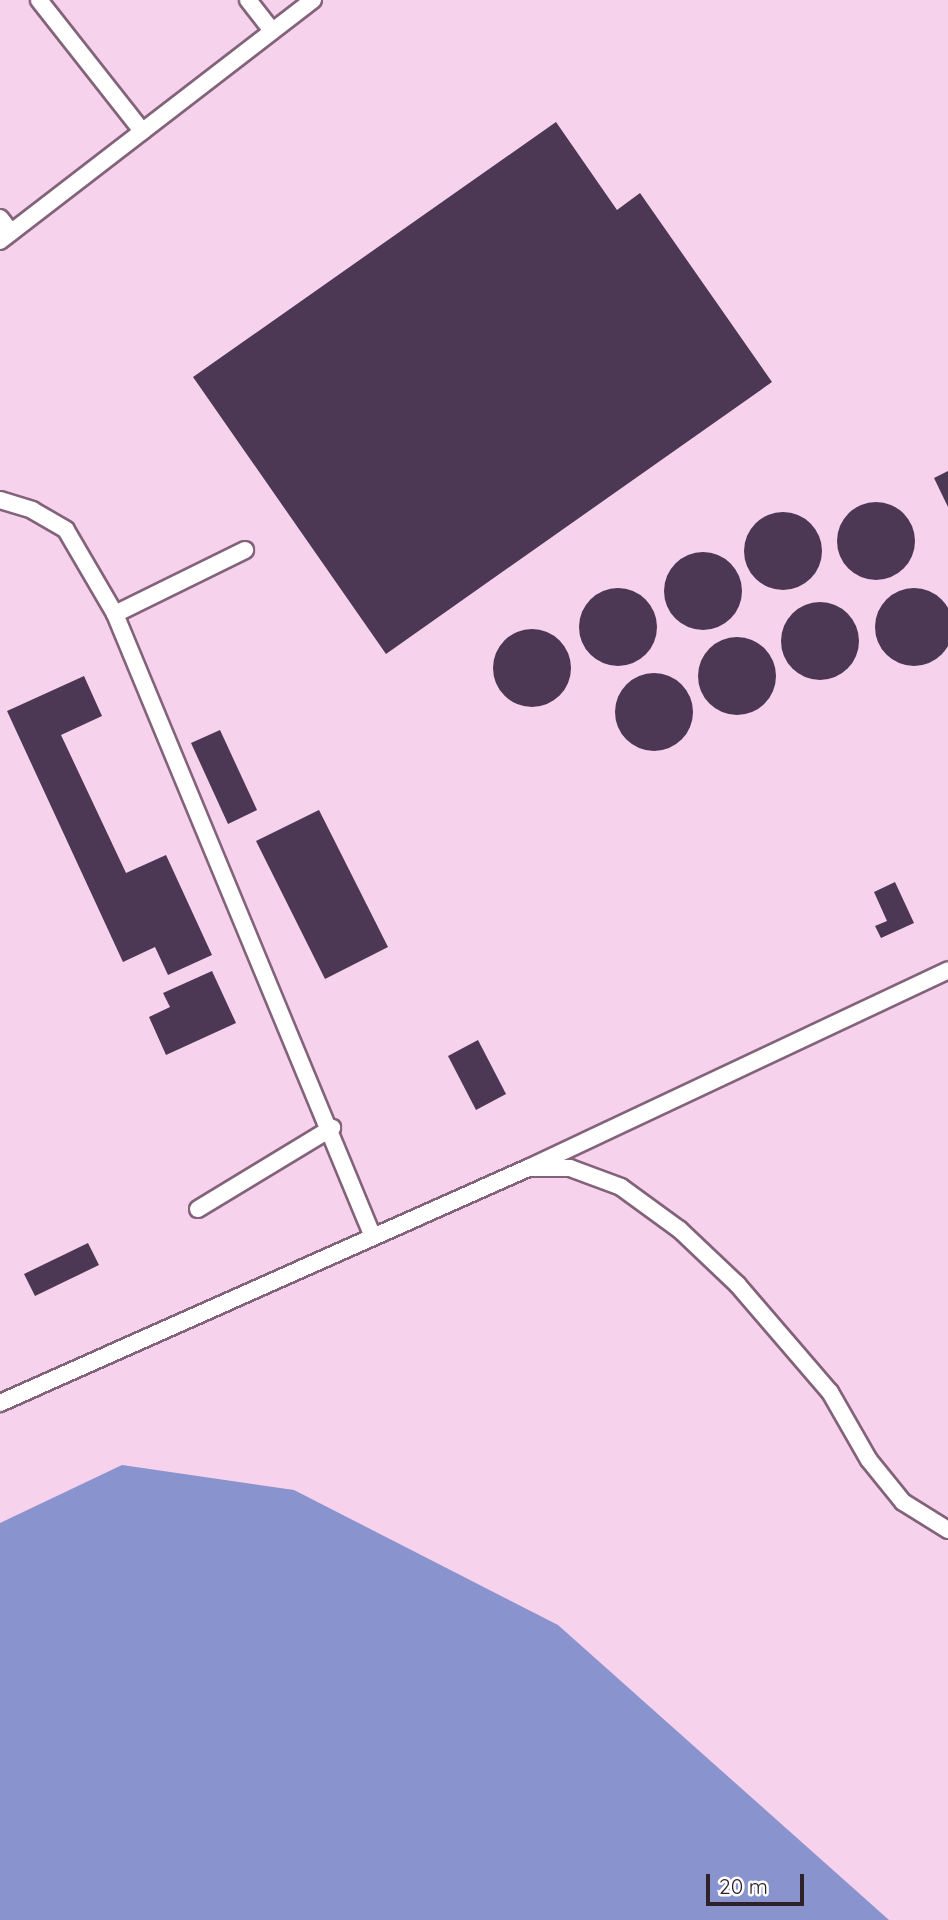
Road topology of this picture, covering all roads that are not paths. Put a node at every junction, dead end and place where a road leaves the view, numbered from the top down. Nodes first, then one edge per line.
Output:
1 (39, 0) edge
2 (248, 0) edge
3 (313, 0) edge
4 (272, 32) junction
5 (142, 131) junction
6 (0, 218) edge
7 (6, 236) edge
8 (0, 500) edge
9 (245, 550) dead end
10 (116, 614) junction
11 (948, 970) edge
12 (332, 1128) junction
13 (528, 1168) junction
14 (198, 1209) dead end
15 (373, 1237) junction
16 (0, 1404) edge
17 (948, 1530) edge

1 - 5 lane
2 - 4 lane
3 - 4 lane
4 - 5 lane
5 - 7 lane
6 - 7 lane
8 - 10 lane
9 - 10 lane
10 - 12 lane
11 - 13 lane
12 - 14 lane
12 - 15 lane
13 - 15 lane
13 - 17 lane
15 - 16 lane

